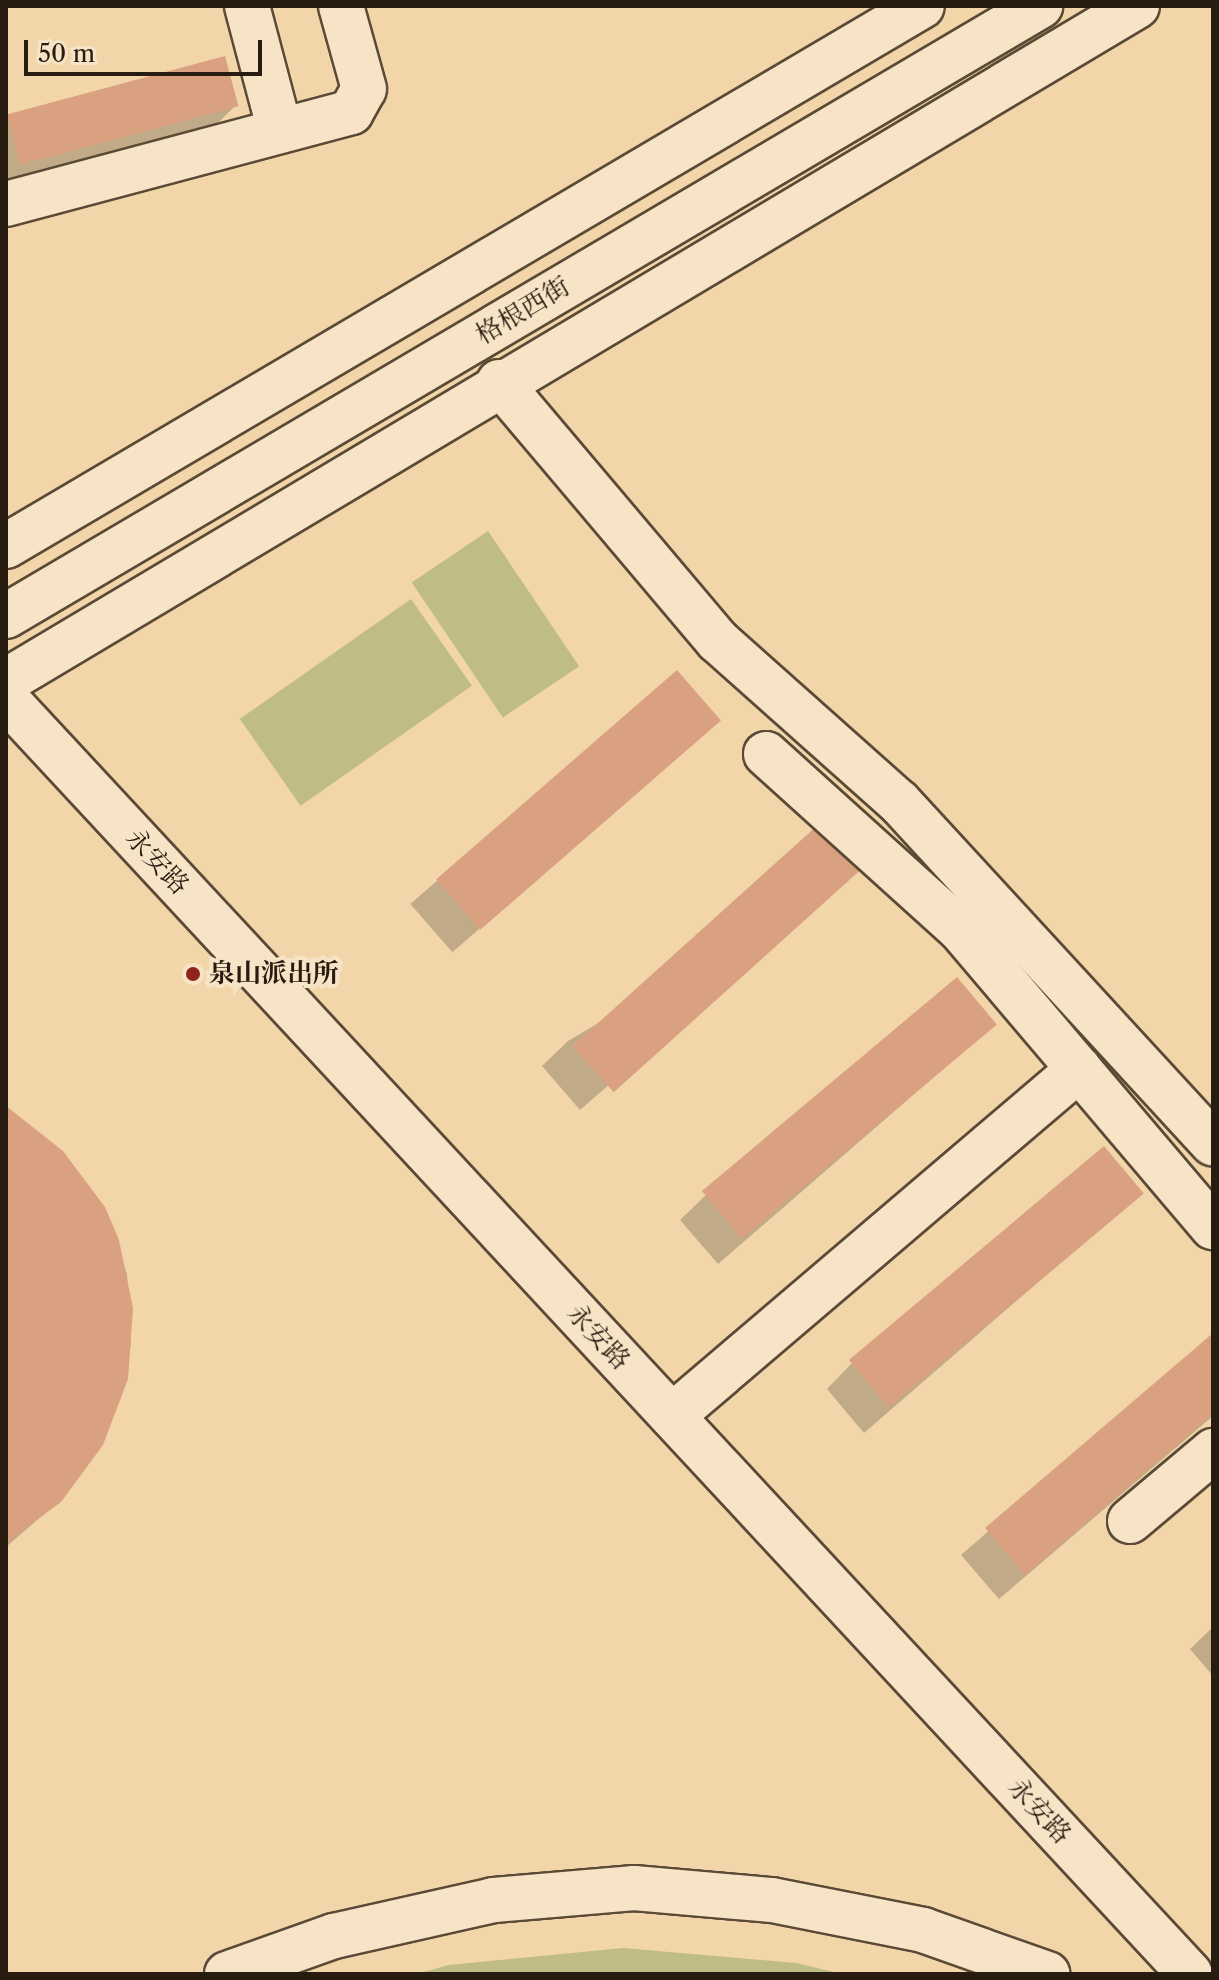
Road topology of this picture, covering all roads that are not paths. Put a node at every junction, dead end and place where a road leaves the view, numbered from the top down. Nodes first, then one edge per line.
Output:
1 (247, 6) edge
2 (341, 6) edge
3 (922, 6) edge
4 (1040, 6) edge
5 (1137, 6) edge
6 (280, 131) junction
7 (6, 204) edge
8 (499, 382) junction
9 (6, 546) edge
10 (6, 616) edge
11 (6, 681) edge
12 (6, 699) edge
13 (766, 754) dead end
14 (1079, 1069) junction
15 (1213, 1143) edge
16 (1213, 1227) edge
17 (672, 1416) junction
18 (1213, 1451) edge
19 (1130, 1521) dead end
20 (227, 1974) edge
21 (1047, 1974) edge
22 (1190, 1974) edge

1 - 6 street
2 - 6 street
3 - 9 street
4 - 10 street, 格根西街
5 - 8 street
6 - 7 street
8 - 11 street
8 - 15 street
12 - 17 street, 永安路
13 - 14 street
14 - 16 street
14 - 17 street
17 - 22 street, 永安路
18 - 19 street
20 - 21 street

